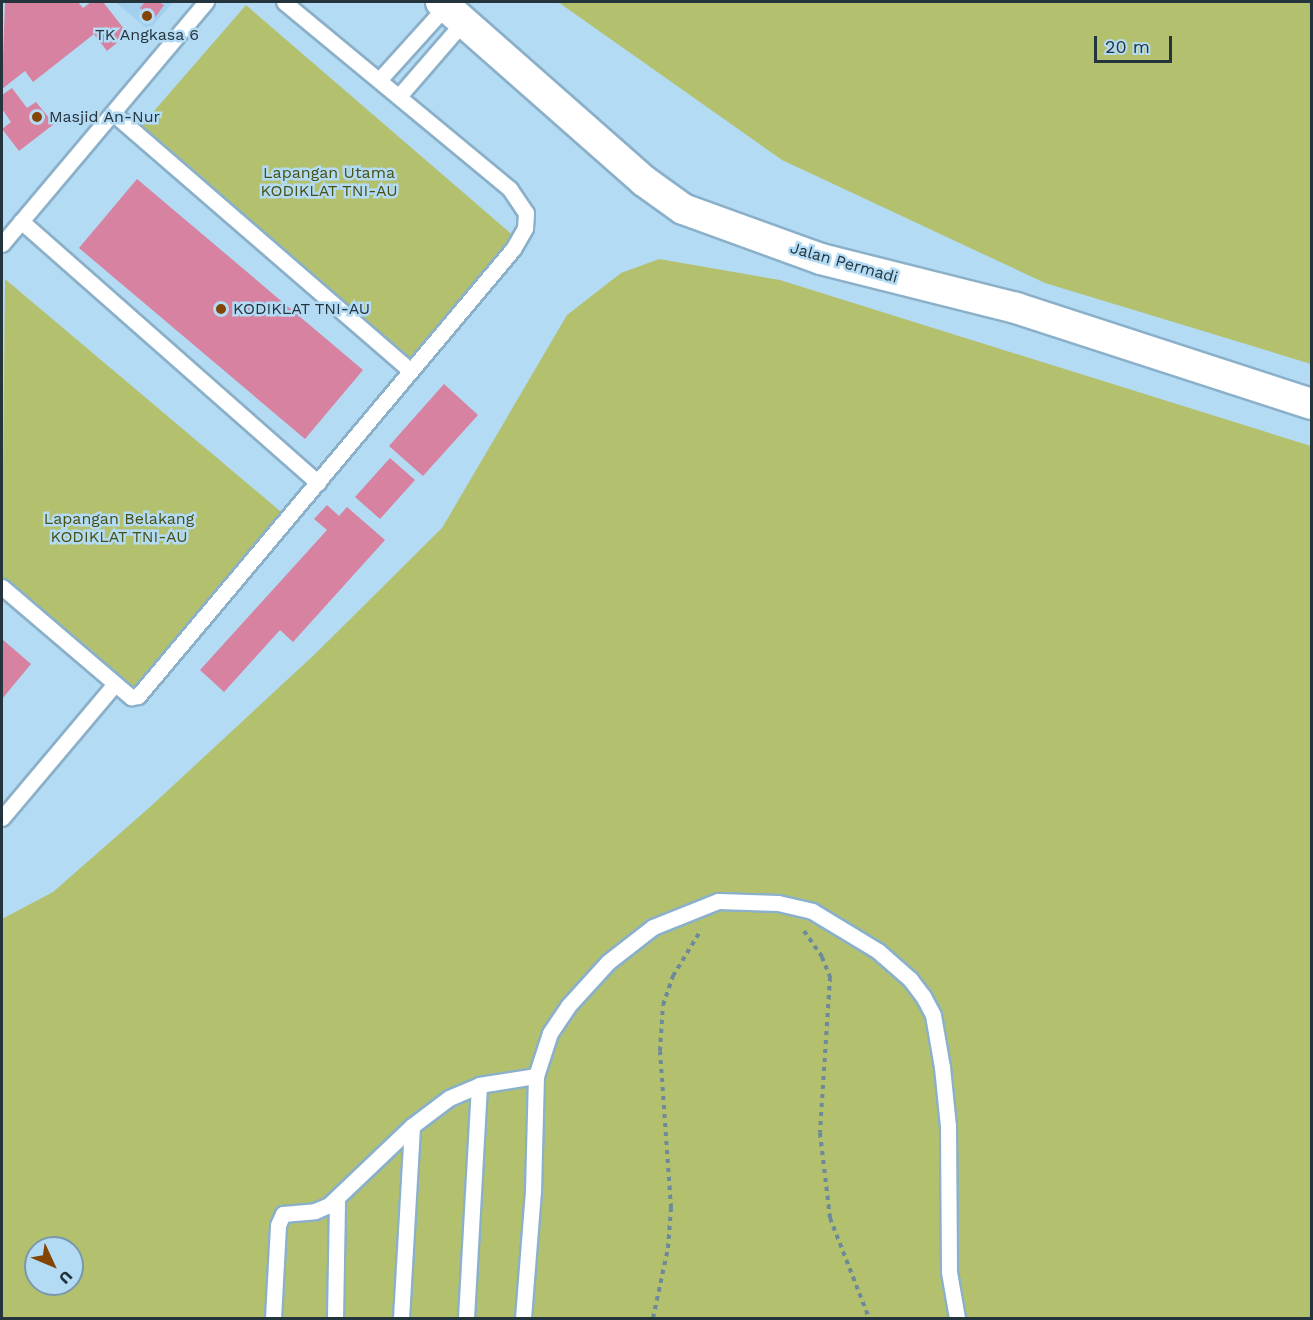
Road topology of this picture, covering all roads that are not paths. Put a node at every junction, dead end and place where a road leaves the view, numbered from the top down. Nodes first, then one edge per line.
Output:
1 (206, 2) edge
2 (284, 2) edge
3 (451, 9) edge
4 (380, 79) junction
5 (399, 95) junction
6 (114, 114) junction
7 (21, 221) junction
8 (2, 244) edge
9 (408, 369) junction
10 (1311, 404) edge
11 (318, 483) junction
12 (2, 587) edge
13 (115, 684) junction
14 (2, 818) edge
15 (536, 1076) junction
16 (479, 1085) junction
17 (412, 1126) junction
18 (337, 1200) junction
19 (273, 1318) edge
20 (336, 1318) edge
21 (400, 1318) edge
22 (466, 1318) edge
23 (522, 1318) edge
24 (957, 1318) edge

1 - 6 lane
2 - 4 lane
3 - 4 lane
3 - 5 lane
3 - 10 street, Jalan Permadi
4 - 5 lane
5 - 9 lane
6 - 7 lane
6 - 9 lane
7 - 8 lane
7 - 11 lane
9 - 11 lane
11 - 13 lane
12 - 13 lane
13 - 14 lane
15 - 16 lane
15 - 23 lane
15 - 24 lane
16 - 17 lane
16 - 22 lane
17 - 18 lane
17 - 21 lane
18 - 19 lane
18 - 20 lane

